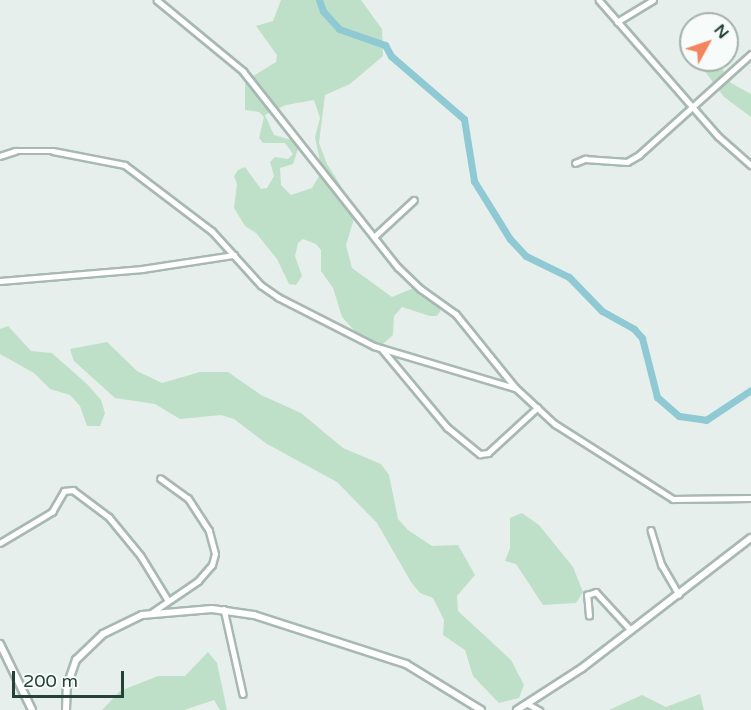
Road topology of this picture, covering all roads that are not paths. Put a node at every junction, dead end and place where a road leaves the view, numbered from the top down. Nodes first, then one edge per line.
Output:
1 (157, 0) edge
2 (599, 0) edge
3 (653, 0) edge
4 (617, 22) junction
5 (751, 54) edge
6 (692, 104) junction
7 (0, 156) edge
8 (575, 164) dead end
9 (751, 165) edge
10 (414, 200) dead end
11 (374, 237) junction
12 (234, 255) junction
13 (0, 281) edge
14 (381, 348) junction
15 (516, 388) junction
16 (537, 408) junction
17 (160, 479) dead end
18 (751, 498) edge
19 (651, 530) dead end
20 (751, 537) edge
21 (0, 543) edge
22 (679, 594) junction
23 (168, 600) junction
24 (224, 609) junction
25 (151, 613) junction
26 (589, 616) dead end
27 (630, 629) junction
28 (0, 644) edge
29 (243, 694) dead end
30 (528, 704) junction
31 (32, 710) edge
32 (66, 710) edge
33 (481, 710) edge
34 (517, 710) edge
35 (539, 710) edge

1 - 11 street
2 - 4 street
3 - 4 street
4 - 6 street
5 - 6 street
6 - 8 street
6 - 9 street
7 - 12 street
10 - 11 street
11 - 15 street
12 - 13 street
12 - 14 street
14 - 15 street
14 - 16 street
15 - 16 street
16 - 18 street
17 - 23 street
19 - 22 street
20 - 22 street
21 - 23 street
22 - 27 street
23 - 25 street
24 - 25 street
24 - 29 street
24 - 33 street
25 - 32 street
26 - 27 street
27 - 30 street
28 - 31 street
30 - 34 street
30 - 35 street

